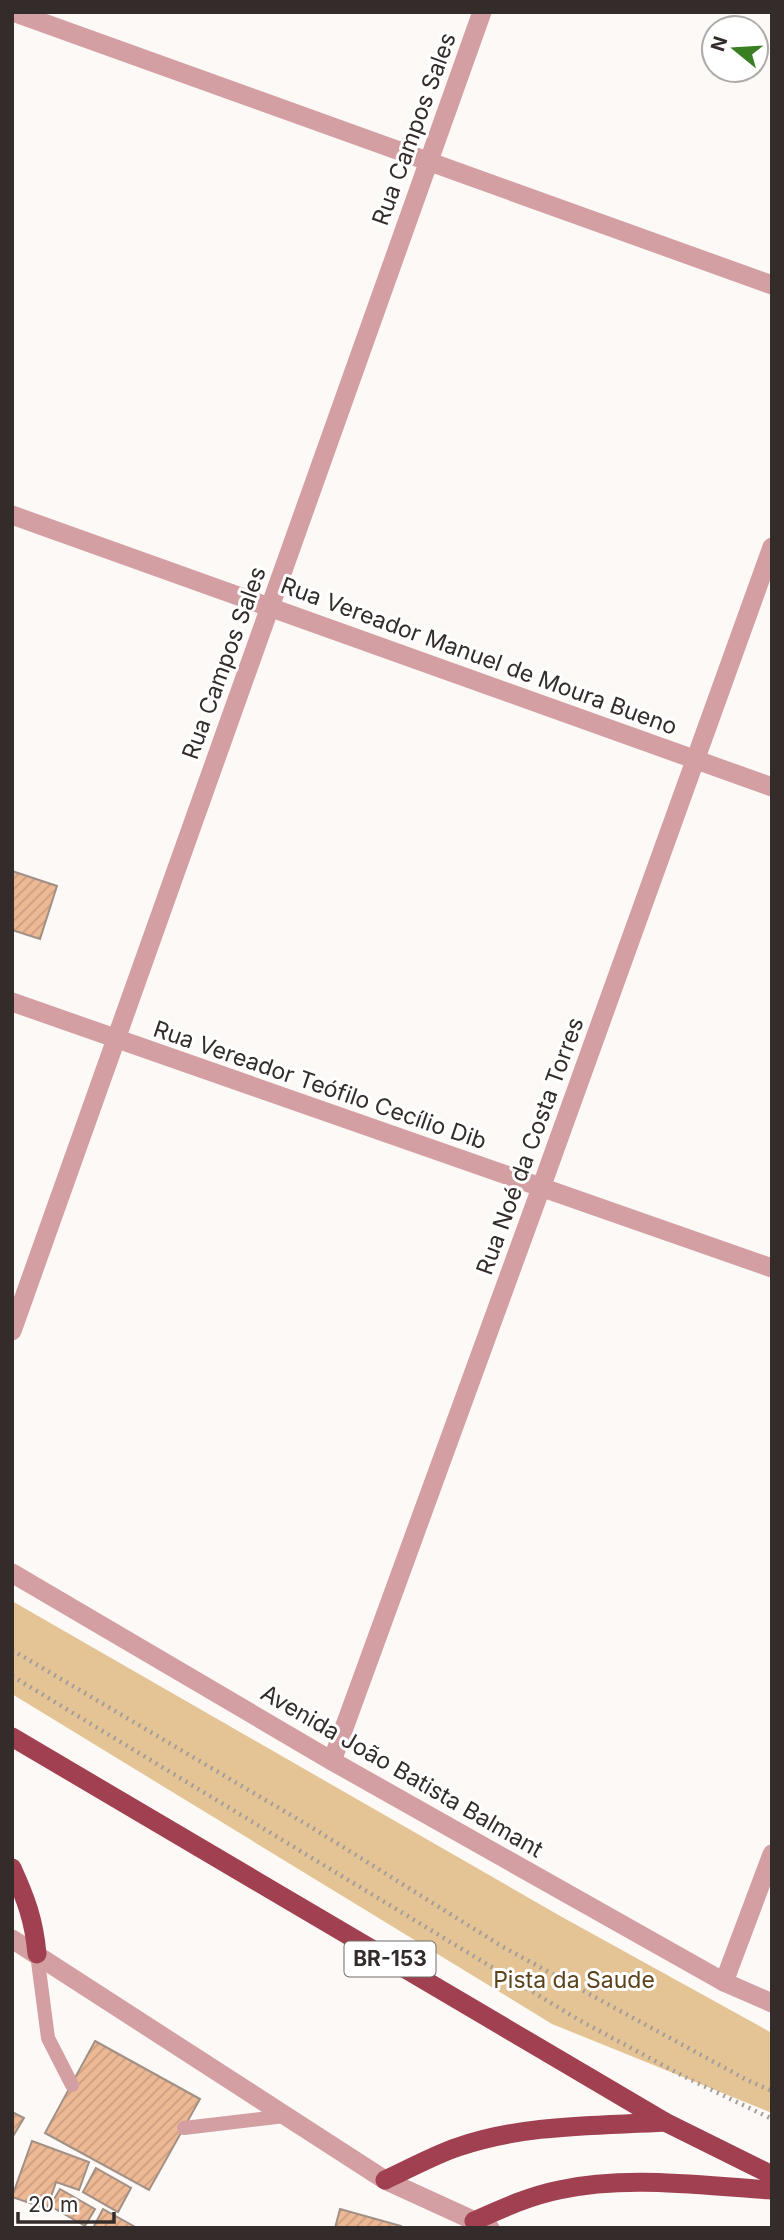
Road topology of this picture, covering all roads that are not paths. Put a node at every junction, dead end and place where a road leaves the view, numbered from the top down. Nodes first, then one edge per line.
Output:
1 (13, 12) edge
2 (482, 12) edge
3 (428, 163) junction
4 (772, 285) edge
5 (12, 515) edge
6 (772, 547) edge
7 (270, 607) junction
8 (694, 760) junction
9 (772, 787) edge
10 (12, 1002) edge
11 (116, 1040) junction
12 (541, 1188) junction
13 (772, 1268) edge
14 (12, 1331) edge
15 (12, 1573) edge
16 (12, 1737) edge
17 (332, 1761) junction
18 (772, 1854) edge
19 (12, 1868) edge
20 (12, 1939) edge
21 (37, 1954) junction
22 (724, 1982) junction
23 (772, 2003) edge
24 (72, 2085) dead end
25 (285, 2116) junction
26 (665, 2122) junction
27 (184, 2128) dead end
28 (772, 2175) edge
29 (385, 2180) junction
30 (772, 2190) edge
31 (482, 2224) edge

1 - 3 street
2 - 3 street, Rua Campos Sales
3 - 4 street
3 - 7 street, Rua Campos Sales
5 - 7 street, Rua Vereador Manuel de Moura Bueno
6 - 8 street, Rua Noé da Costa Torres
7 - 8 street, Rua Vereador Manuel de Moura Bueno
7 - 11 street, Rua Campos Sales
8 - 9 street, Rua Vereador Manuel de Moura Bueno
8 - 12 street, Rua Noé da Costa Torres
10 - 11 street, Rua Vereador Teófilo Cecílio Dib
11 - 12 street, Rua Vereador Teófilo Cecílio Dib
11 - 14 street, Rua Campos Sales
12 - 13 street, Rua Vereador Teófilo Cecílio Dib
12 - 17 street, Rua Noé da Costa Torres
15 - 17 street, Avenida João Batista Balmant
16 - 26 highway, BR-153
17 - 22 street, Avenida João Batista Balmant
18 - 22 street
19 - 21 highway
20 - 21 street
21 - 24 lane
21 - 25 street
22 - 23 street, Avenida João Batista Balmant
25 - 27 lane
25 - 29 street
26 - 28 highway, BR-153
26 - 29 highway
29 - 31 street
30 - 31 highway

